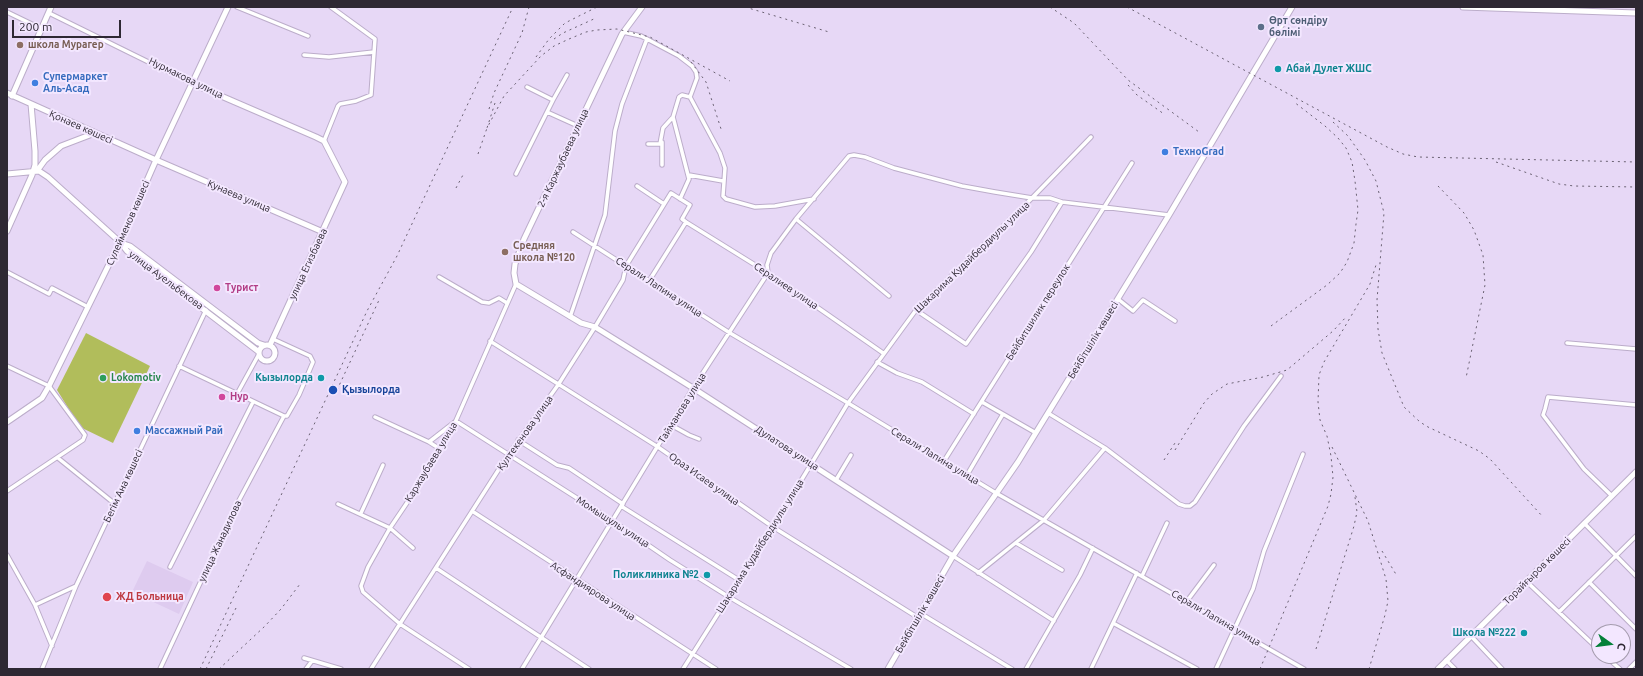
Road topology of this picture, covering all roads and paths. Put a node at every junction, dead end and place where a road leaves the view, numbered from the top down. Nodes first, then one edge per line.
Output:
1 (51, 7) edge
2 (228, 7) edge
3 (237, 7) edge
4 (331, 7) edge
5 (642, 7) edge
6 (1292, 7) edge
7 (1463, 7) edge
8 (1533, 8) edge
9 (7, 12) edge
10 (49, 13) junction
11 (1636, 14) edge
12 (42, 29) junction
13 (622, 33) junction
14 (308, 36) dead end
15 (647, 39) junction
16 (374, 52) junction
17 (304, 55) dead end
18 (567, 75) dead end
19 (191, 83) junction
20 (526, 87) dead end
21 (7, 93) edge
22 (12, 96) junction
23 (690, 97) junction
24 (552, 100) junction
25 (31, 104) junction
26 (547, 112) junction
27 (673, 117) junction
28 (578, 126) junction
29 (95, 133) junction
30 (1091, 137) dead end
31 (324, 142) junction
32 (662, 142) junction
33 (648, 144) dead end
34 (156, 160) junction
35 (1132, 163) dead end
36 (662, 165) dead end
37 (35, 171) junction
38 (7, 174) edge
39 (516, 174) dead end
40 (688, 175) junction
41 (723, 181) junction
42 (637, 186) dead end
43 (1032, 198) junction
44 (680, 199) junction
45 (814, 199) junction
46 (1062, 202) junction
47 (664, 204) junction
48 (1104, 207) junction
49 (1169, 215) junction
50 (796, 219) junction
51 (686, 222) junction
52 (7, 231) edge
53 (323, 232) junction
54 (573, 232) dead end
55 (120, 242) junction
56 (595, 247) junction
57 (626, 266) junction
58 (7, 272) edge
59 (768, 273) junction
60 (439, 277) dead end
61 (649, 281) junction
62 (516, 284) junction
63 (889, 296) dead end
64 (1118, 299) junction
65 (507, 303) junction
66 (88, 307) junction
67 (208, 308) junction
68 (916, 310) junction
69 (570, 317) junction
70 (1175, 321) dead end
71 (595, 327) junction
72 (730, 333) junction
73 (274, 339) junction
74 (490, 341) junction
75 (1567, 343) dead end
76 (264, 345) junction
77 (270, 345) junction
78 (1636, 349) edge
79 (259, 353) junction
80 (883, 353) junction
81 (877, 362) junction
82 (7, 366) edge
83 (179, 366) junction
84 (1281, 376) dead end
85 (558, 385) junction
86 (49, 386) junction
87 (694, 388) junction
88 (237, 394) junction
89 (253, 402) junction
90 (982, 402) junction
91 (848, 403) junction
92 (1636, 405) edge
93 (1048, 413) junction
94 (974, 414) junction
95 (1003, 414) junction
96 (284, 416) junction
97 (375, 417) dead end
98 (456, 421) junction
99 (7, 422) edge
100 (671, 425) junction
101 (1036, 434) junction
102 (699, 439) dead end
103 (518, 440) junction
104 (429, 442) junction
105 (658, 447) junction
106 (1105, 448) junction
107 (440, 449) junction
108 (1303, 454) dead end
109 (508, 455) junction
110 (851, 455) dead end
111 (58, 458) junction
112 (944, 461) junction
113 (812, 464) junction
114 (383, 465) dead end
115 (1635, 474) edge
116 (966, 475) junction
117 (836, 480) junction
118 (7, 491) edge
119 (996, 493) junction
120 (1612, 496) junction
121 (115, 504) junction
122 (338, 504) dead end
123 (622, 505) junction
124 (472, 511) junction
125 (360, 513) junction
126 (1044, 520) junction
127 (612, 521) junction
128 (1584, 523) junction
129 (1168, 524) dead end
130 (773, 527) junction
131 (390, 528) junction
132 (1636, 536) edge
133 (1016, 543) junction
134 (413, 548) dead end
135 (1093, 548) junction
136 (7, 555) edge
137 (1616, 555) junction
138 (953, 556) junction
139 (1214, 565) dead end
140 (170, 567) dead end
141 (436, 568) junction
142 (1062, 570) dead end
143 (978, 573) junction
144 (1137, 573) junction
145 (1142, 576) junction
146 (1636, 576) edge
147 (576, 580) junction
148 (740, 580) junction
149 (1526, 581) junction
150 (1589, 582) junction
151 (76, 586) junction
152 (729, 597) junction
153 (1187, 602) junction
154 (35, 605) junction
155 (1559, 612) junction
156 (919, 615) junction
157 (1054, 621) junction
158 (400, 624) junction
159 (1113, 624) junction
160 (1234, 629) junction
161 (1636, 629) edge
162 (1471, 636) junction
163 (541, 637) junction
164 (1591, 642) edge
165 (52, 646) junction
166 (692, 654) junction
167 (304, 658) dead end
168 (1446, 660) junction
169 (312, 661) junction
170 (1636, 662) edge
171 (1615, 666) joint
172 (42, 669) edge
173 (160, 669) edge
174 (306, 669) edge
175 (341, 669) edge
176 (371, 669) edge
177 (468, 669) edge
178 (522, 669) edge
179 (589, 669) edge
180 (683, 669) edge
181 (716, 669) edge
182 (851, 669) edge
183 (888, 669) edge
184 (1012, 669) edge
185 (1026, 669) edge
186 (1091, 669) edge
187 (1197, 669) edge
188 (1216, 669) edge
189 (1304, 669) edge
190 (1438, 669) edge
191 (1455, 669) edge
192 (1502, 669) edge
193 (1612, 669) edge
194 (1620, 669) edge
195 (1629, 669) edge

1 - 10 street
2 - 19 street, Сүлейменов көшесі
3 - 14 street
4 - 16 street
5 - 13 street, 2-я Каржаубаева улица
6 - 49 street, Бейбітшілік көшесі
7 - 8 street
8 - 11 street
9 - 12 street
10 - 12 street
10 - 19 street, Нурмакова улица
12 - 22 street
13 - 15 street
13 - 28 street, 2-я Каржаубаева улица
15 - 23 street
15 - 56 street
16 - 17 street
16 - 31 street
18 - 24 street
19 - 31 street, Нурмакова улица
19 - 34 street, Сүлейменов көшесі
20 - 24 street
21 - 22 street, Қонаев көшесі
22 - 25 street, Қонаев көшесі
23 - 27 street
23 - 41 street
24 - 26 street
25 - 29 street, Қонаев көшесі
25 - 37 street
26 - 28 street
26 - 39 street
27 - 32 street
27 - 40 street
28 - 62 street, 2-я Каржаубаева улица
29 - 34 street, Қонаев көшесі
29 - 37 street
30 - 43 street, Шакарима Кудайбердиулы улица
31 - 53 street, улица Егизбаева
32 - 33 street
32 - 36 street
34 - 53 street, Кунаева улица
34 - 55 street, Сүлейменов көшесі
35 - 48 street, Бейбитшилик переулок
37 - 38 street
37 - 52 street
37 - 55 street, улица Ауельбекова
40 - 41 street
40 - 44 street
41 - 45 street
42 - 47 street
43 - 45 street, Тайманова улица
43 - 46 street
43 - 68 street, Шакарима Кудайбердиулы улица
44 - 47 street, Култекенова улица
44 - 51 street
45 - 50 street, Тайманова улица
46 - 48 street
46 - 68 street
47 - 57 street, Култекенова улица
48 - 49 street
48 - 90 street, Бейбитшилик переулок
49 - 64 street, Бейбітшілік көшесі
50 - 59 street, Тайманова улица
50 - 63 street
51 - 59 street, Сералиев улица
51 - 61 street
53 - 73 street, улица Егизбаева
54 - 56 street, Серали Лапина улица
55 - 66 street, Сүлейменов көшесі
55 - 67 street, улица Ауельбекова
56 - 57 street, Серали Лапина улица
56 - 69 street
57 - 61 street, Серали Лапина улица
57 - 71 street, Култекенова улица
58 - 66 street
59 - 72 street, Тайманова улица
59 - 80 street, Сералиев улица
60 - 65 street
61 - 72 street, Серали Лапина улица
62 - 65 street, Каржаубаева улица
62 - 69 street, Дулатова улица
64 - 70 street
64 - 93 street, Бейбітшілік көшесі
65 - 74 street, Каржаубаева улица
66 - 86 street, Сүлейменов көшесі
67 - 76 street, улица Ауельбекова
67 - 79 street, улица Ауельбекова
67 - 83 street, Бегім Ана көшесі
68 - 80 street, Шакарима Кудайбердиулы улица
69 - 71 street, Дулатова улица
71 - 85 street, Култекенова улица
71 - 87 street, Дулатова улица
72 - 87 street, Тайманова улица
72 - 91 street, Серали Лапина улица
73 - 77 street, улица Егизбаева
73 - 96 street, улица Жанадилова
74 - 85 street, Ораз Исаев улица
74 - 98 street, Каржаубаева улица
75 - 78 street
76 - 77 street
76 - 79 street
77 - 79 street
79 - 88 street
80 - 81 street, Шакарима Кудайбердиулы улица
81 - 91 street, Шакарима Кудайбердиулы улица
81 - 94 street
82 - 86 street
83 - 88 street
83 - 121 street, Бегім Ана көшесі
84 - 106 street
85 - 103 street, Култекенова улица
85 - 105 street, Ораз Исаев улица
86 - 99 street, Сүлейменов көшесі
86 - 111 street
87 - 100 street, Тайманова улица
87 - 113 street, Дулатова улица
88 - 89 street
89 - 96 street
89 - 140 street
90 - 94 street, Бейбитшилик переулок
90 - 95 street
91 - 112 street, Серали Лапина улица
91 - 113 street, Шакарима Кудайбердиулы улица
92 - 120 street
93 - 101 street, Бейбітшілік көшесі
93 - 106 street
94 - 112 street, Бейбитшилик переулок
95 - 101 street
95 - 116 street
96 - 173 street, улица Жанадилова
97 - 104 street
98 - 104 street
98 - 107 street, Каржаубаева улица
98 - 109 street, Момышулы улица
100 - 102 street
100 - 105 street, Тайманова улица
101 - 119 street, Бейбітшілік көшесі
103 - 109 street, Култекенова улица
103 - 123 street
104 - 107 street
105 - 123 street, Тайманова улица
105 - 130 street, Ораз Исаев улица
106 - 126 street
107 - 131 street, Каржаубаева улица
108 - 160 street
109 - 124 street, Култекенова улица
109 - 127 street, Момышулы улица
110 - 117 street
111 - 118 street
111 - 121 street
112 - 116 street, Серали Лапина улица
113 - 117 street, Дулатова улица
113 - 130 street, Шакарима Кудайбердиулы улица
114 - 125 street
115 - 120 street, Торайғыров көшесі
116 - 119 street, Серали Лапина улица
117 - 138 street, Дулатова улица
119 - 126 street, Серали Лапина улица
119 - 138 street, Бейбітшілік көшесі
120 - 128 street, Торайғыров көшесі
121 - 151 street, Бегім Ана көшесі
122 - 125 street
123 - 127 street, Тайманова улица
123 - 148 street
124 - 141 street, Култекенова улица
124 - 147 street, Асфандиярова улица
125 - 131 street
126 - 133 street
126 - 135 street, Серали Лапина улица
127 - 147 street, Тайманова улица
127 - 152 street, Момышулы улица
128 - 137 street
128 - 149 street, Торайғыров көшесі
129 - 145 street
130 - 148 street, Шакарима Кудайбердиулы улица
130 - 156 street, Ораз Исаев улица
131 - 134 street
131 - 158 street, Каржаубаева улица
132 - 137 street
133 - 142 street
133 - 143 street
135 - 144 street, Серали Лапина улица
135 - 157 street
136 - 154 street
137 - 146 street
137 - 150 street
138 - 143 street, Дулатова улица
138 - 156 street, Бейбітшілік көшесі
139 - 153 street
141 - 158 street, Култекенова улица
141 - 163 street
143 - 157 street, Дулатова улица
144 - 145 street, Серали Лапина улица
144 - 159 street
145 - 153 street, Серали Лапина улица
147 - 163 street, Тайманова улица
147 - 166 street, Асфандиярова улица
148 - 152 street, Шакарима Кудайбердиулы улица
149 - 155 street
149 - 162 street, Торайғыров көшесі
150 - 155 street
150 - 161 street
151 - 154 street
151 - 165 street, Бегім Ана көшесі
152 - 166 street, Шакарима Кудайбердиулы улица
152 - 182 street, Момышулы улица
153 - 160 street, Серали Лапина улица
154 - 165 street
155 - 164 street
156 - 183 street, Бейбітшілік көшесі
156 - 184 street, Ораз Исаев улица
157 - 185 street
158 - 176 street, Култекенова улица
158 - 177 street
159 - 186 street
159 - 187 street
160 - 188 street
160 - 189 street, Серали Лапина улица
162 - 168 street, Торайғыров көшесі
162 - 192 street
163 - 178 street, Тайманова улица
163 - 179 street
165 - 172 street, Бегім Ана көшесі
166 - 180 street, Шакарима Кудайбердиулы улица
166 - 181 street, Асфандиярова улица
167 - 169 street
168 - 190 street, Торайғыров көшесі
168 - 191 street
169 - 174 street
169 - 175 street
170 - 195 street
171 - 193 street
171 - 194 street

